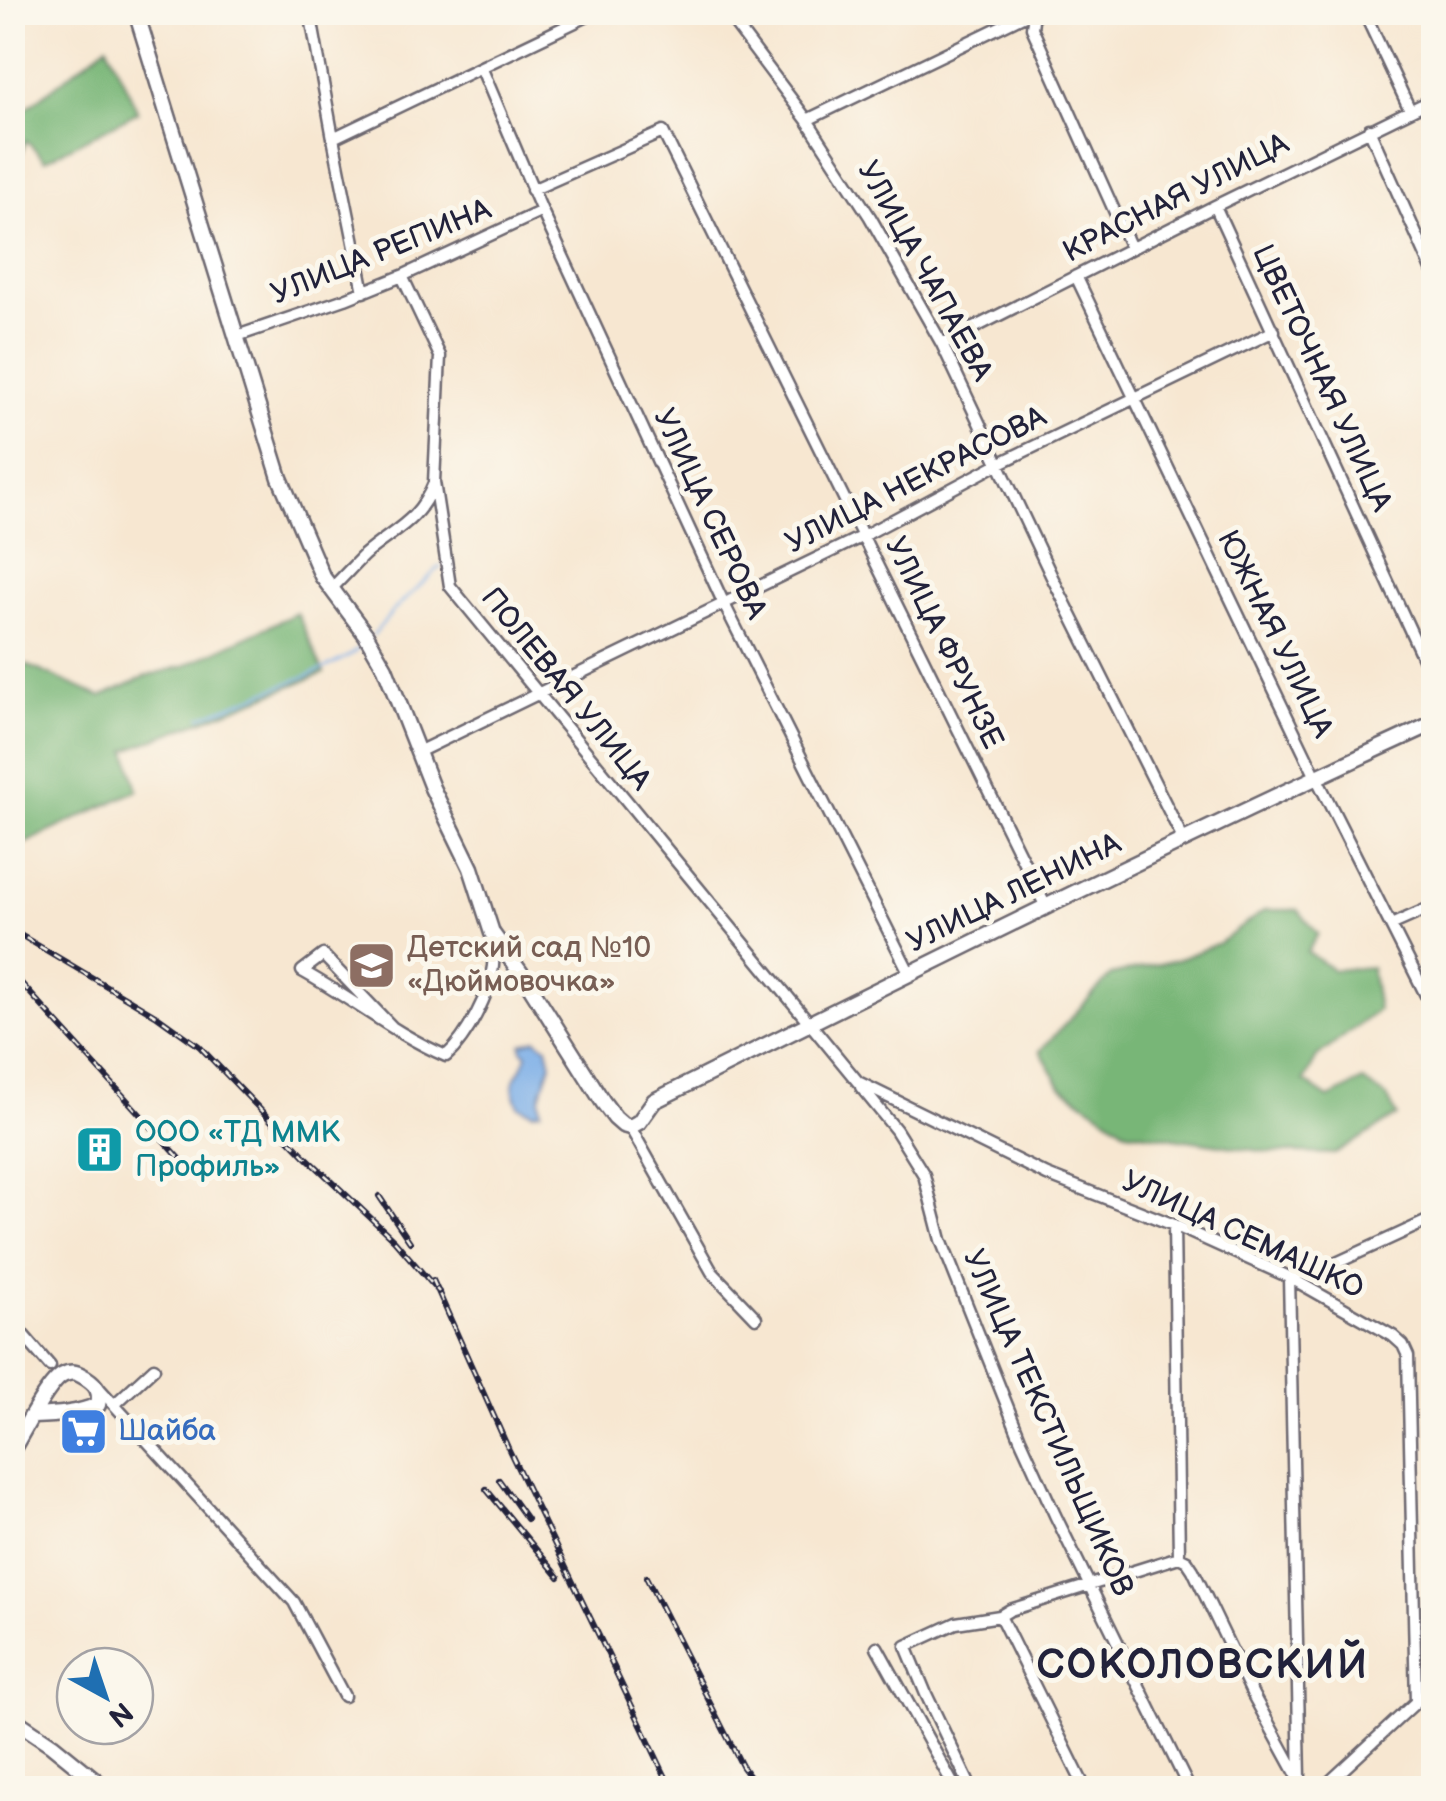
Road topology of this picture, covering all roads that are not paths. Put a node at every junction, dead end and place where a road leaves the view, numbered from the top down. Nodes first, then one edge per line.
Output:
1 (136, 12) edge
2 (310, 12) edge
3 (596, 12) edge
4 (726, 12) edge
5 (1032, 12) edge
6 (1364, 12) edge
7 (481, 68) junction
8 (1434, 99) edge
9 (1410, 110) junction
10 (807, 120) junction
11 (1369, 130) junction
12 (332, 138) junction
13 (532, 190) junction
14 (1215, 206) junction
15 (542, 211) junction
16 (1130, 248) junction
17 (408, 273) junction
18 (1434, 274) edge
19 (1076, 276) junction
20 (364, 292) junction
21 (1274, 331) junction
22 (237, 336) junction
23 (942, 344) junction
24 (1135, 400) junction
25 (998, 464) junction
26 (434, 482) junction
27 (863, 536) junction
28 (331, 589) junction
29 (724, 604) junction
30 (1434, 682) edge
31 (537, 695) junction
32 (1434, 723) edge
33 (418, 752) junction
34 (1316, 777) junction
35 (1184, 841) junction
36 (1046, 906) junction
37 (1434, 906) edge
38 (1391, 925) junction
39 (492, 933) junction
40 (910, 974) junction
41 (1434, 1012) edge
42 (810, 1023) junction
43 (392, 1027) junction
44 (858, 1082) junction
45 (630, 1127) junction
46 (1434, 1218) edge
47 (1174, 1225) junction
48 (1289, 1277) junction
49 (756, 1318) dead end
50 (12, 1322) edge
51 (50, 1366) junction
52 (154, 1368) dead end
53 (72, 1372) junction
54 (49, 1390) junction
55 (108, 1403) junction
56 (52, 1415) junction
57 (33, 1416) junction
58 (12, 1450) edge
59 (1179, 1557) junction
60 (1090, 1584) junction
61 (1000, 1616) junction
62 (878, 1648) dead end
63 (1434, 1688) edge
64 (344, 1696) dead end
65 (1416, 1702) junction
66 (12, 1718) edge
67 (1302, 1783) edge
68 (105, 1788) edge
69 (954, 1788) edge
70 (971, 1788) edge
71 (1085, 1788) edge
72 (1189, 1788) edge
73 (1323, 1788) edge

1 - 22 street
2 - 12 street
3 - 7 street
4 - 10 street, УЛИЦА ЧАПАЕВА
5 - 10 street
5 - 16 street
6 - 9 street
7 - 12 street
7 - 13 street, УЛИЦА СЕРОВА
8 - 9 street, КРАСНАЯ УЛИЦА
9 - 11 street, КРАСНАЯ УЛИЦА
10 - 23 street, УЛИЦА ЧАПАЕВА
11 - 14 street, КРАСНАЯ УЛИЦА
11 - 18 street
12 - 20 street
13 - 15 street, УЛИЦА СЕРОВА
13 - 27 street, УЛИЦА ФРУНЗЕ
14 - 16 street, КРАСНАЯ УЛИЦА
14 - 21 street, ЦВЕТОЧНАЯ УЛИЦА
15 - 17 street, УЛИЦА РЕПИНА
15 - 29 street, УЛИЦА СЕРОВА
16 - 19 street, КРАСНАЯ УЛИЦА
17 - 20 street, УЛИЦА РЕПИНА
17 - 26 street, ПОЛЕВАЯ УЛИЦА
19 - 23 street, КРАСНАЯ УЛИЦА
19 - 24 street, ЮЖНАЯ УЛИЦА
20 - 22 street, УЛИЦА РЕПИНА
21 - 24 street, УЛИЦА НЕКРАСОВА
21 - 30 street, ЦВЕТОЧНАЯ УЛИЦА
22 - 28 street
23 - 25 street, УЛИЦА ЧАПАЕВА
24 - 25 street, УЛИЦА НЕКРАСОВА
24 - 34 street, ЮЖНАЯ УЛИЦА
25 - 27 street, УЛИЦА НЕКРАСОВА
25 - 35 street, УЛИЦА ЧАПАЕВА
26 - 28 street
26 - 31 street, ПОЛЕВАЯ УЛИЦА
27 - 29 street, УЛИЦА НЕКРАСОВА
27 - 36 street, УЛИЦА ФРУНЗЕ
28 - 33 street
29 - 31 street, УЛИЦА НЕКРАСОВА
29 - 40 street, УЛИЦА СЕРОВА
31 - 33 street, УЛИЦА НЕКРАСОВА
31 - 42 street, ПОЛЕВАЯ УЛИЦА
32 - 34 street, УЛИЦА ЛЕНИНА
33 - 39 street
34 - 35 street, УЛИЦА ЛЕНИНА
34 - 38 street, ЮЖНАЯ УЛИЦА
35 - 36 street, УЛИЦА ЛЕНИНА
36 - 40 street, УЛИЦА ЛЕНИНА
37 - 38 street
38 - 41 street, ЮЖНАЯ УЛИЦА
39 - 43 street
39 - 45 street
40 - 42 street, УЛИЦА ЛЕНИНА
42 - 44 street, УЛИЦА СЕМАШКО
42 - 45 street, УЛИЦА ЛЕНИНА
43 - 43 street
44 - 47 street, УЛИЦА СЕМАШКО
44 - 60 street, УЛИЦА ТЕКСТИЛЬЩИКОВ
45 - 49 street
46 - 48 street
47 - 48 street, УЛИЦА СЕМАШКО
47 - 59 street
48 - 65 street, УЛИЦА СЕМАШКО
48 - 67 street
50 - 51 street
51 - 53 street
51 - 54 street
52 - 55 street
53 - 54 street
53 - 55 street
54 - 56 street
54 - 57 street
55 - 56 street
55 - 64 street
56 - 57 street
57 - 58 street
59 - 60 street
59 - 67 street
60 - 61 street
60 - 72 street, УЛИЦА ТЕКСТИЛЬЩИКОВ
61 - 70 street
61 - 71 street
62 - 69 street
63 - 65 street
65 - 73 street
66 - 68 street

